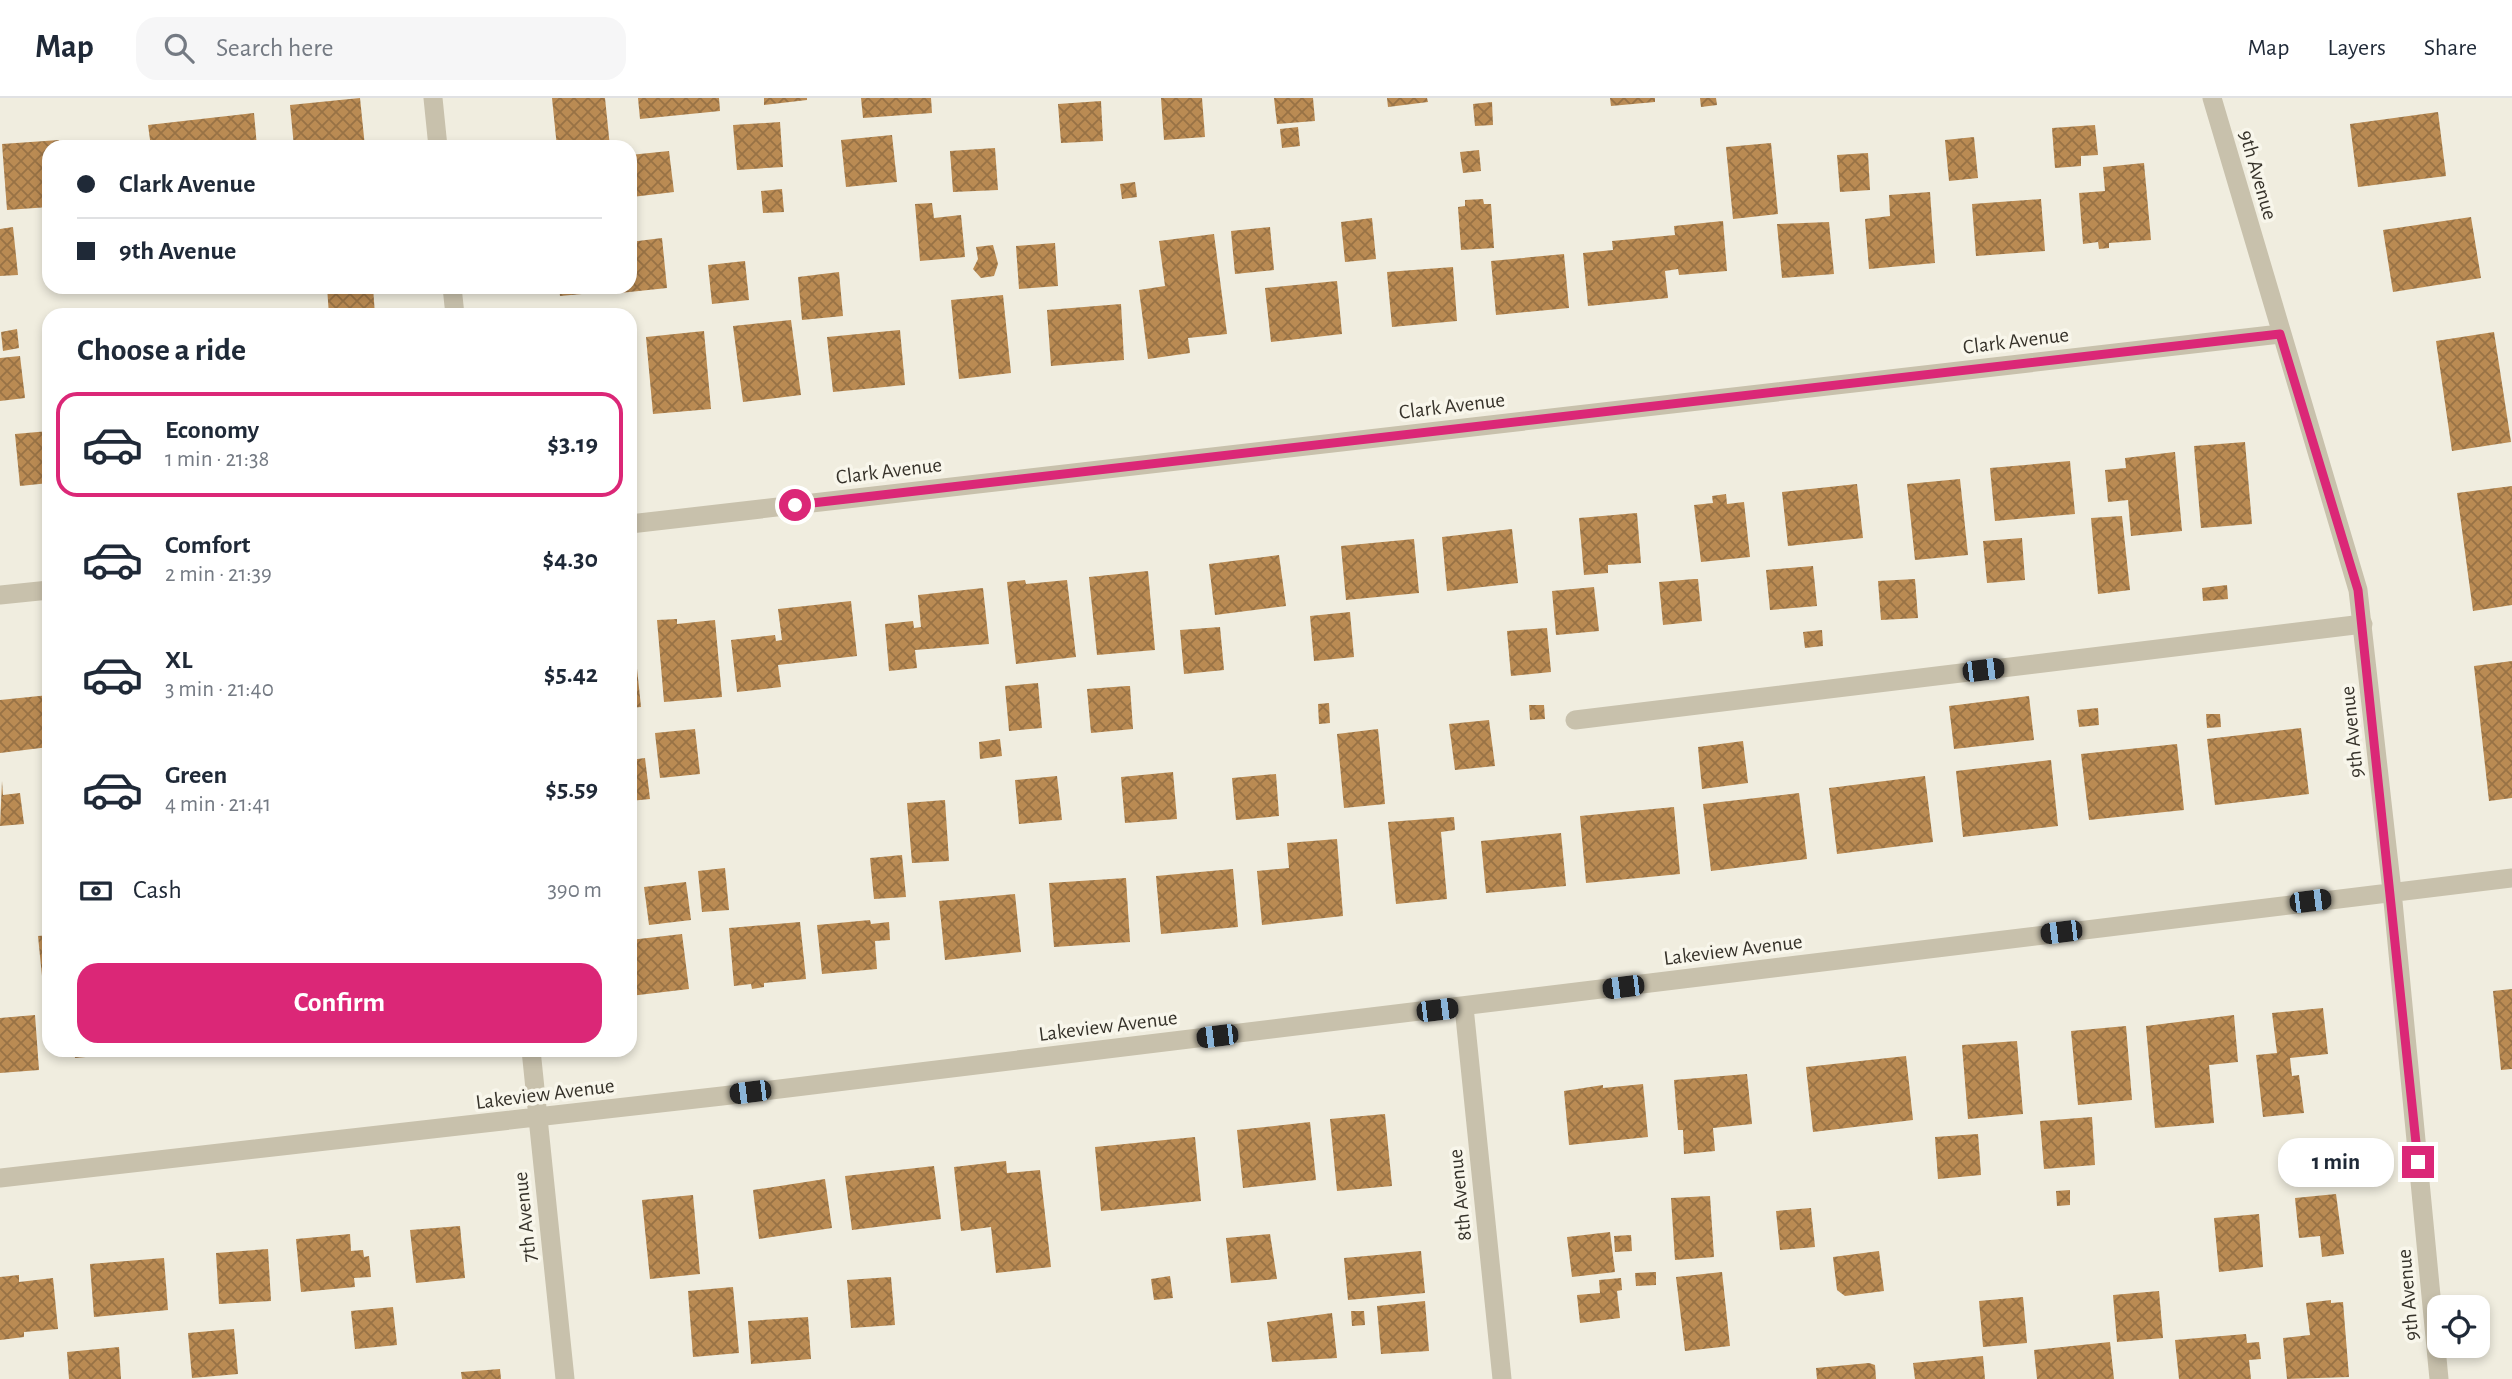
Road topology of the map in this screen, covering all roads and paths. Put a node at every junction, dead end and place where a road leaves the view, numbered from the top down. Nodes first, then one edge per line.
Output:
1 (433, 98) edge
2 (2212, 98) edge
3 (437, 140) edge
4 (2280, 334) junction
5 (637, 523) edge
6 (42, 591) edge
7 (0, 595) edge
8 (2363, 624) junction
9 (1575, 720) dead end
10 (2512, 878) edge
11 (2392, 891) junction
12 (1464, 1007) junction
13 (532, 1057) edge
14 (538, 1118) junction
15 (0, 1178) edge
16 (565, 1379) edge
17 (1502, 1379) edge
18 (2439, 1379) edge

1 - 3 street
2 - 4 street, 9th Avenue
4 - 5 street, Clark Avenue
4 - 8 street, 9th Avenue
6 - 7 street
8 - 9 street
8 - 11 street, 9th Avenue
10 - 11 street, Lakeview Avenue
11 - 12 street, Lakeview Avenue
11 - 18 street, 9th Avenue
12 - 14 street, Lakeview Avenue
12 - 17 street, 8th Avenue
13 - 14 street, 7th Avenue
14 - 15 street, Lakeview Avenue
14 - 16 street, 7th Avenue

